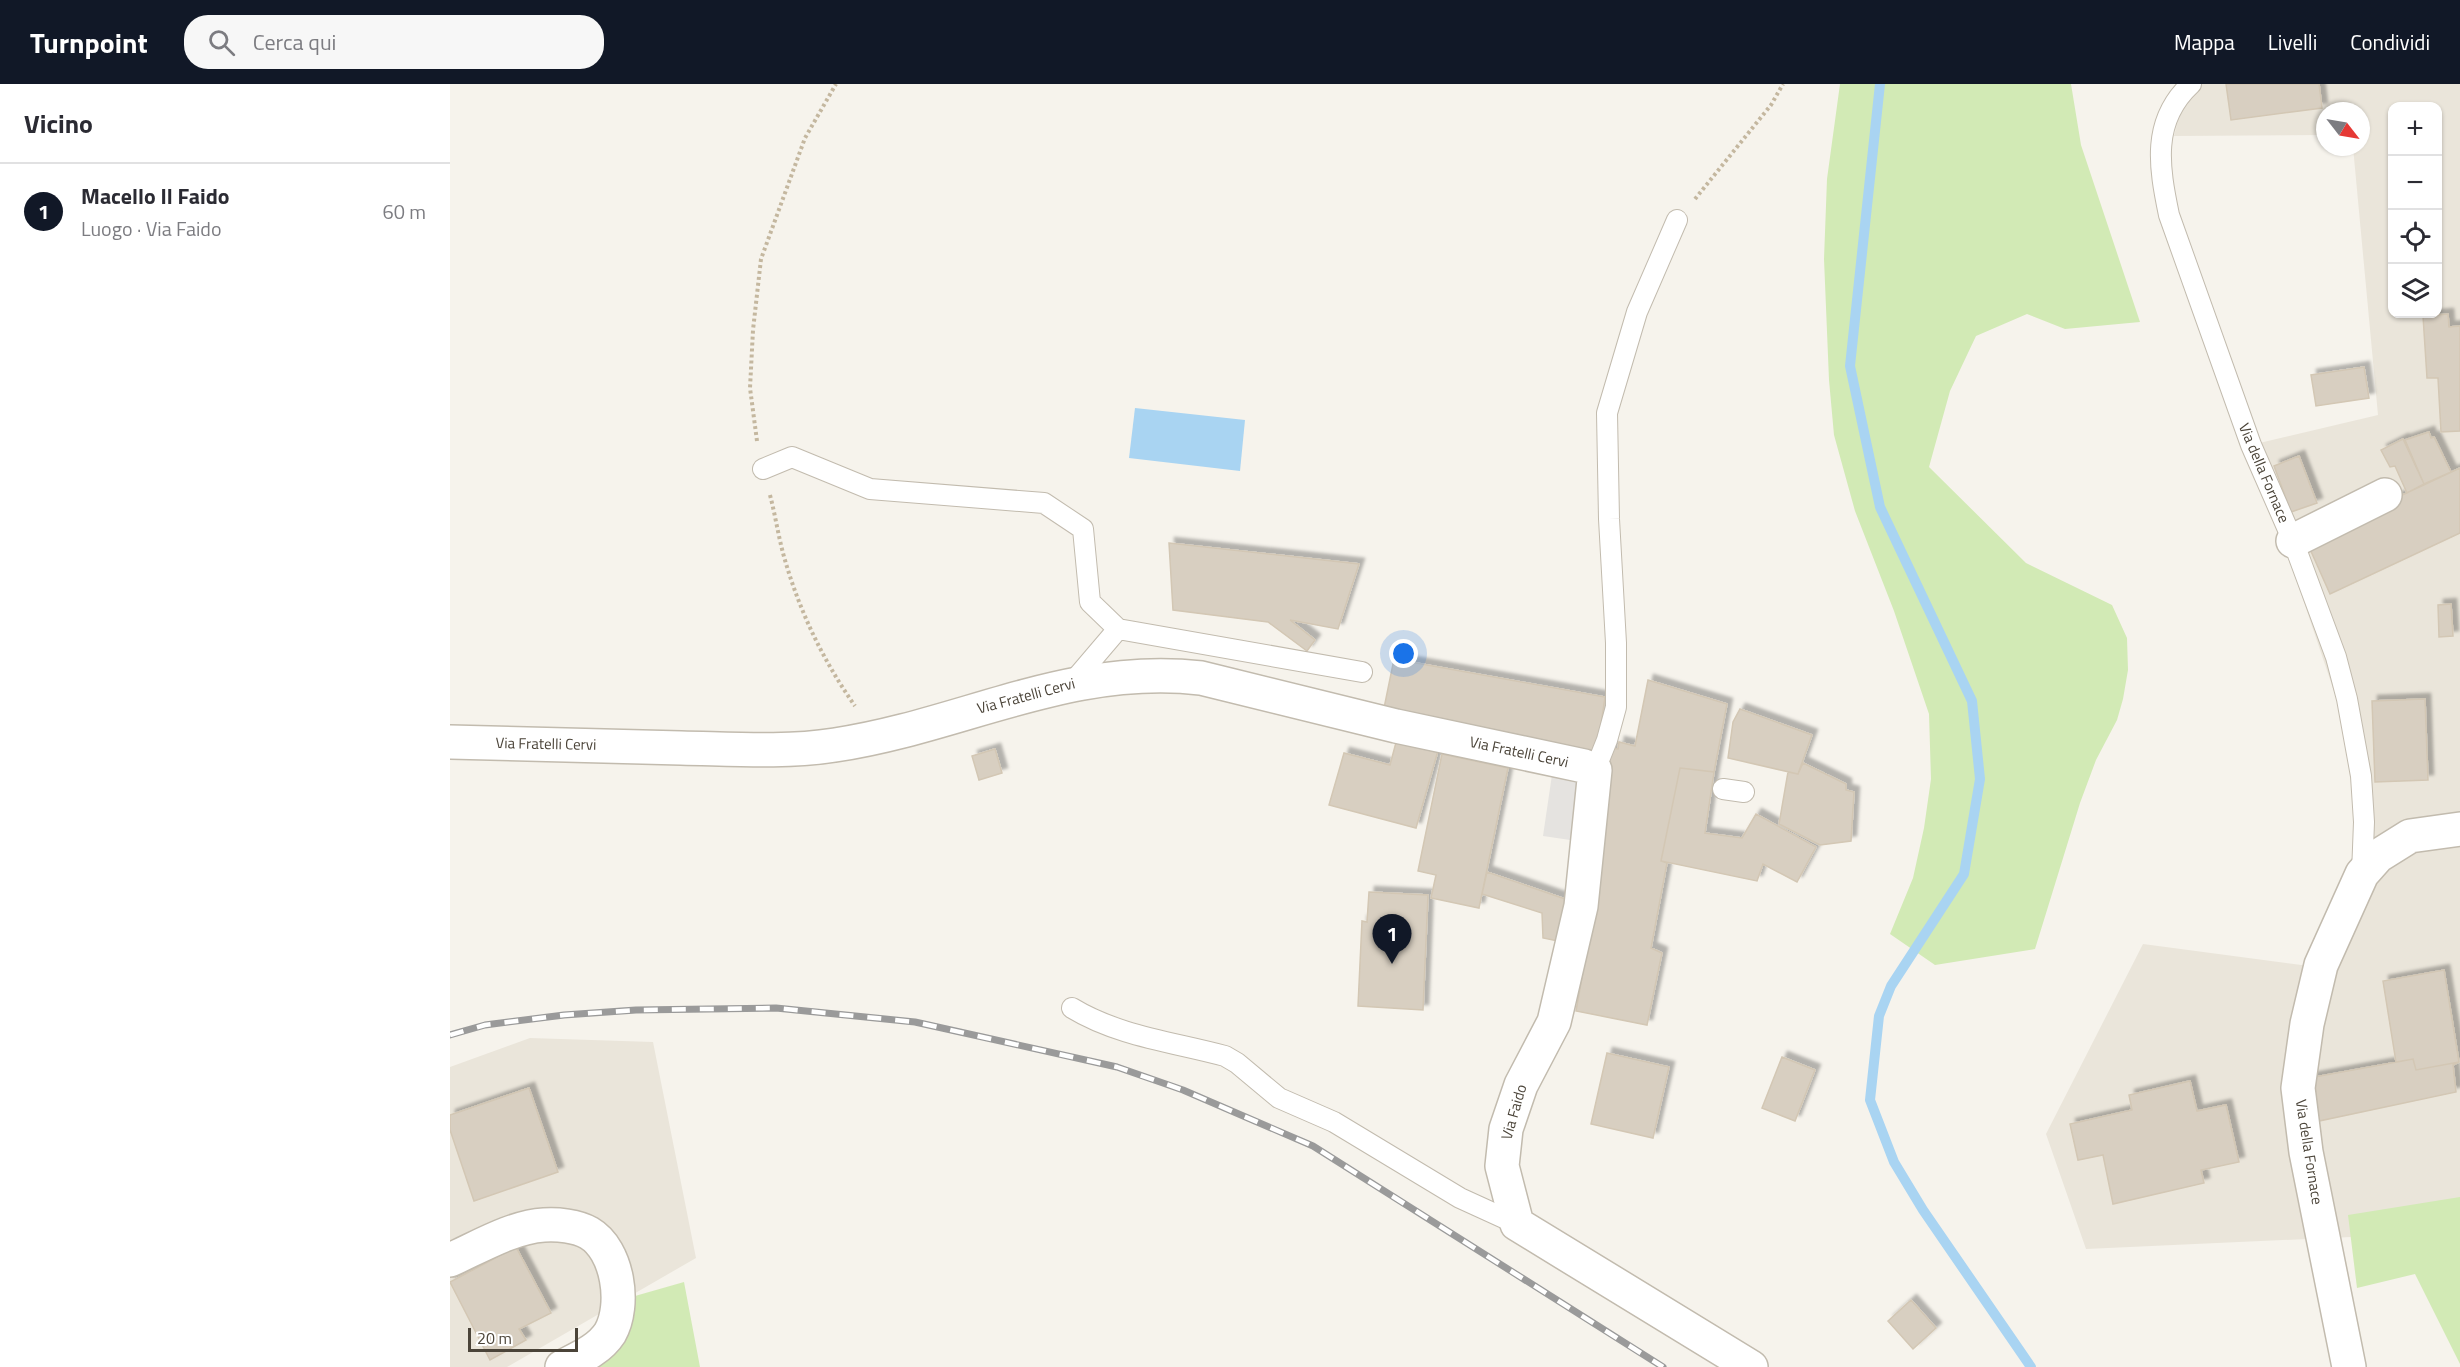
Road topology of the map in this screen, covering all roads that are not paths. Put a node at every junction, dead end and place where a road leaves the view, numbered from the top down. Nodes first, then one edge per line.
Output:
1 (2192, 84) edge
2 (1677, 220) road end
3 (764, 469) road end
4 (2385, 495) dead end
5 (2293, 541) junction
6 (1118, 629) junction
7 (1362, 672) dead end
8 (1072, 683) junction
9 (450, 742) edge
10 (1595, 770) junction
11 (1723, 789) dead end
12 (1744, 792) dead end
13 (2460, 829) edge
14 (2362, 874) junction
15 (1072, 1008) dead end
16 (1517, 1224) junction
17 (450, 1260) edge
18 (562, 1367) edge
19 (1751, 1367) edge
20 (2349, 1367) edge

1 - 5 lane, Via della Fornace
2 - 10 lane
3 - 6 lane
4 - 5 street
5 - 14 lane, Via della Fornace
6 - 7 lane
6 - 8 lane
8 - 9 street, Via Fratelli Cervi
8 - 10 street, Via Fratelli Cervi
10 - 16 street, Via Faido
11 - 12 lane
13 - 14 street, Via della Fornace
14 - 20 street, Via della Fornace
15 - 16 lane
16 - 19 street
17 - 18 street

